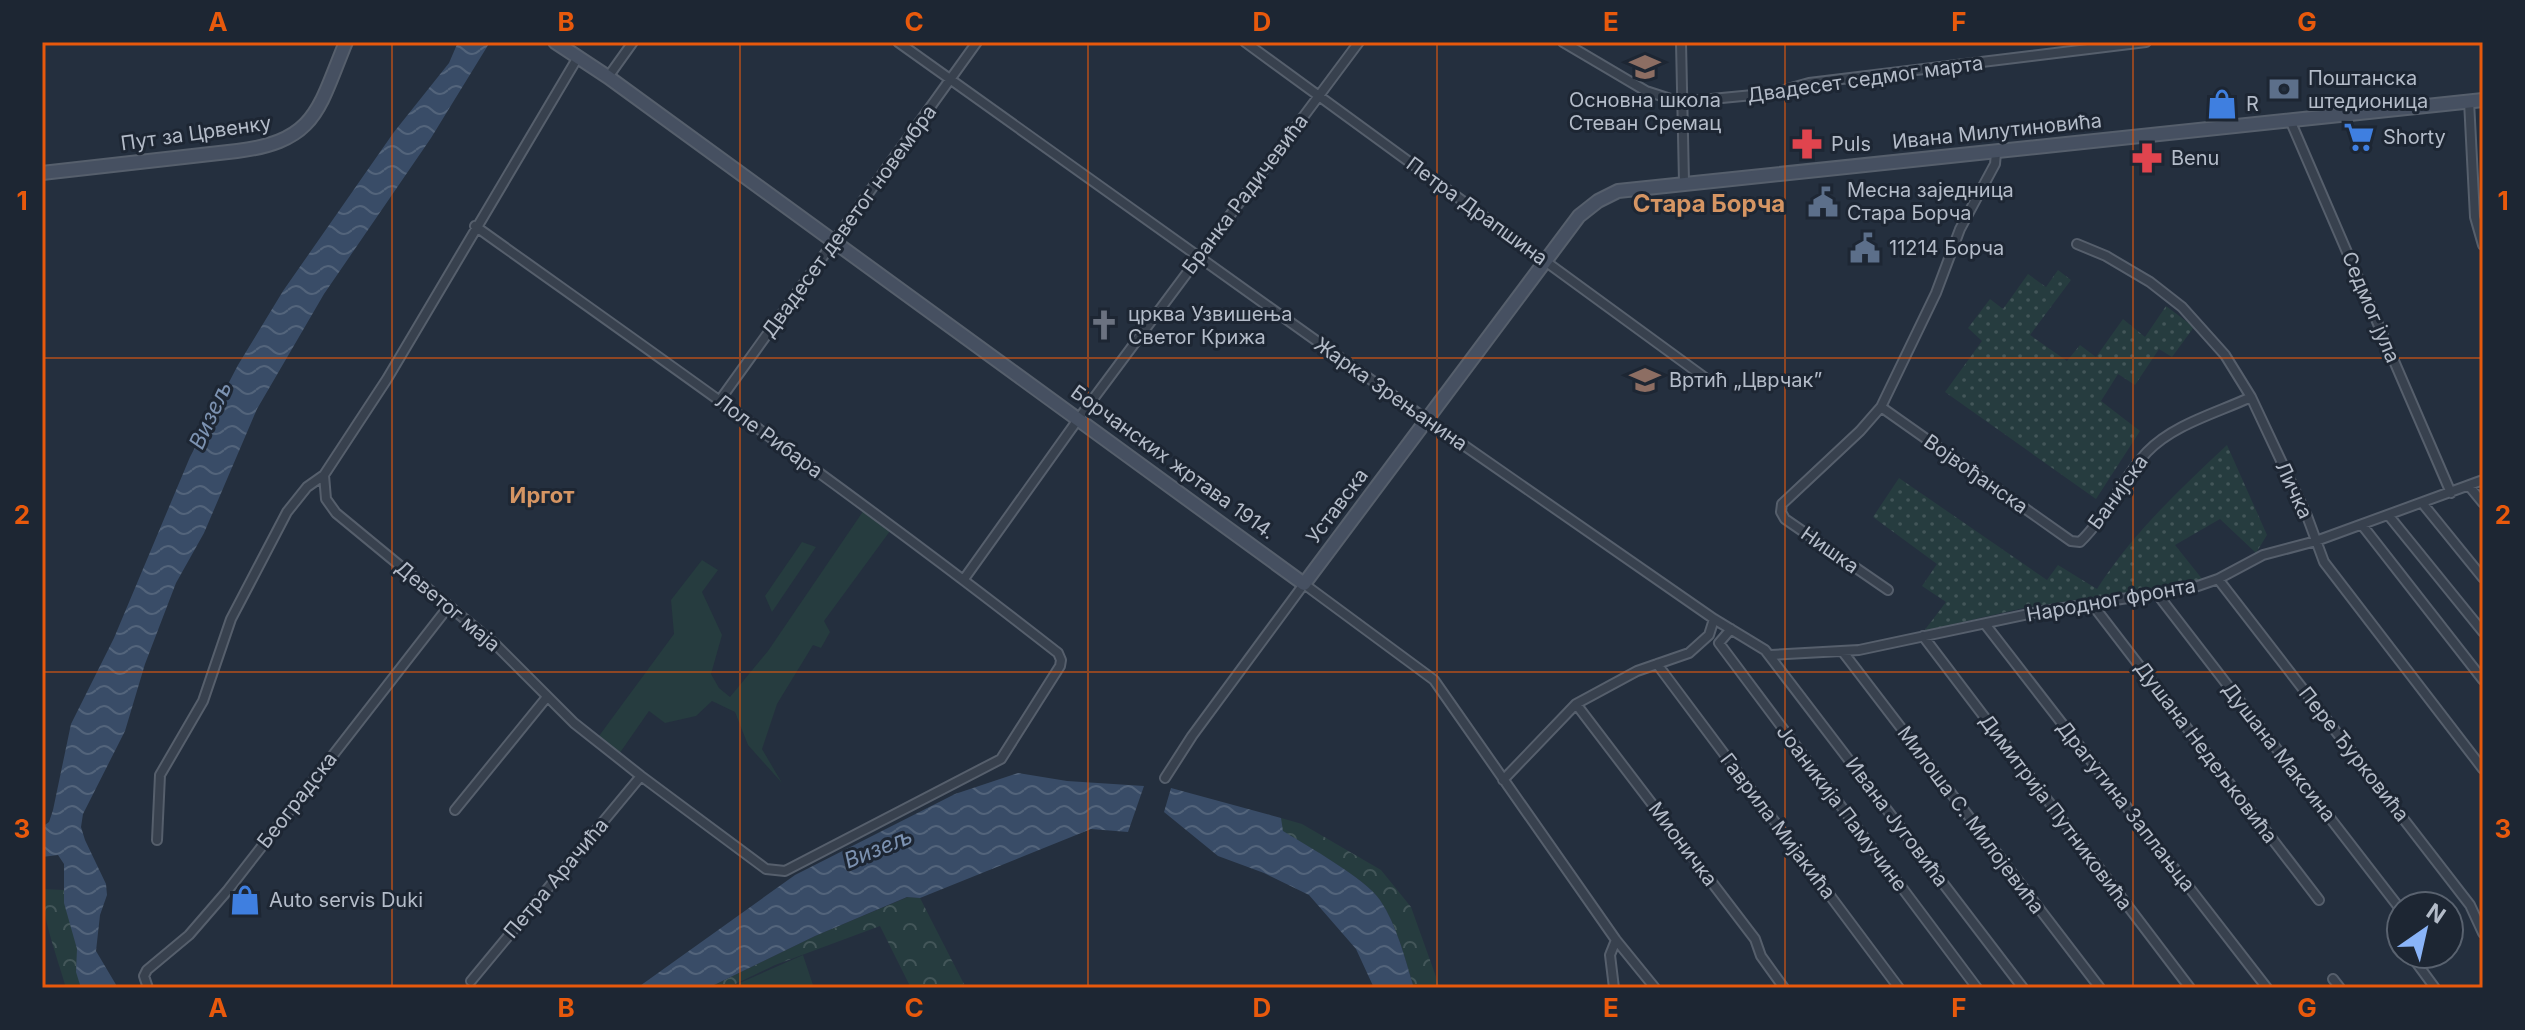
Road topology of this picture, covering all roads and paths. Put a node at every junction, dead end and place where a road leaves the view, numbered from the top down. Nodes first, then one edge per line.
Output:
1 (346, 42) edge
2 (555, 42) edge
3 (633, 42) edge
4 (898, 42) edge
5 (977, 42) edge
6 (1245, 42) edge
7 (1359, 42) edge
8 (1563, 42) edge
9 (1681, 42) edge
10 (2146, 42) edge
11 (578, 57) junction
12 (608, 77) junction
13 (951, 79) junction
14 (1318, 95) junction
15 (2483, 100) edge
16 (2469, 101) junction
17 (1680, 102) junction
18 (2290, 120) junction
19 (1996, 153) junction
20 (42, 173) edge
21 (1684, 182) junction
22 (475, 226) junction
23 (834, 240) junction
24 (2077, 244) dead end
25 (2483, 245) edge
26 (1198, 257) junction
27 (1545, 261) junction
28 (1708, 380) dead end
29 (2251, 397) junction
30 (720, 400) junction
31 (1881, 407) junction
32 (1079, 418) junction
33 (1426, 419) junction
34 (324, 475) junction
35 (2483, 480) edge
36 (2469, 486) junction
37 (2451, 493) junction
38 (2483, 503) edge
39 (2423, 504) junction
40 (2389, 516) junction
41 (2362, 525) junction
42 (2071, 541) joint
43 (2316, 541) junction
44 (2483, 578) edge
45 (964, 579) junction
46 (2218, 579) junction
47 (1304, 584) junction
48 (1888, 590) dead end
49 (2158, 595) junction
50 (2092, 604) junction
51 (449, 606) junction
52 (1714, 619) junction
53 (1985, 624) junction
54 (1731, 629) junction
55 (2483, 632) edge
56 (1709, 635) junction
57 (1923, 636) junction
58 (1719, 643) junction
59 (1843, 652) junction
60 (1771, 655) junction
61 (1657, 664) junction
62 (2483, 680) edge
63 (547, 697) junction
64 (1576, 704) junction
65 (1001, 759) joint
66 (2483, 769) edge
67 (641, 776) junction
68 (1165, 778) dead end
69 (1503, 780) junction
70 (455, 810) dead end
71 (157, 840) dead end
72 (2386, 890) edge
73 (2319, 900) dead end
74 (2483, 933) edge
75 (1616, 940) junction
76 (2422, 970) edge
77 (2333, 979) dead end
78 (471, 981) dead end
79 (148, 988) edge
80 (1614, 988) edge
81 (1655, 988) edge
82 (1784, 988) edge
83 (1899, 988) edge
84 (1977, 988) edge
85 (2023, 988) edge
86 (2100, 988) edge
87 (2190, 988) edge
88 (2267, 988) edge
89 (2340, 988) edge
90 (2435, 988) edge

1 - 20 street, Пут за Црвенку
2 - 11 street, Борчанских жртава 1914.
3 - 12 street
4 - 13 street, Жарка Зрењанина
5 - 13 street, Двадесет деветог новембра
6 - 14 street, Петра Драпшина
7 - 14 street, Бранка Радичевића
8 - 17 street
9 - 17 street
10 - 17 street, Двадесет седмог марта
11 - 12 street, Борчанских жртава 1914.
11 - 22 street
12 - 23 street, Борчанских жртава 1914.
13 - 23 street, Двадесет деветог новембра
13 - 26 street, Жарка Зрењанина
14 - 26 street, Бранка Радичевића
14 - 27 street, Петра Драпшина
15 - 16 street, Ивана Милутиновића
16 - 18 street, Ивана Милутиновића
16 - 25 street
17 - 21 street
18 - 19 street, Ивана Милутиновића
18 - 37 street, Седмог јула
19 - 21 street, Ивана Милутиновића
19 - 31 street
21 - 27 street, Ивана Милутиновића
22 - 30 street, Лоле Рибара
22 - 34 street
23 - 30 street, Двадесет деветог новембра
23 - 32 street, Борчанских жртава 1914.
24 - 29 street, Личка
26 - 32 street, Бранка Радичевића
26 - 33 street, Жарка Зрењанина
27 - 28 street, Петра Драпшина
27 - 33 street, Уставска
29 - 42 street, Банијска
29 - 43 street, Личка
30 - 45 street, Лоле Рибара
31 - 42 street, Војвођанска
31 - 48 street, Нишка
32 - 45 street, Бранка Радичевића
32 - 47 street, Борчанских жртава 1914.
33 - 47 street, Уставска
33 - 52 street, Жарка Зрењанина
34 - 51 street, Деветог маја
34 - 71 street
35 - 36 street, Народног фронта
36 - 37 street, Народног фронта
36 - 38 street
37 - 39 street, Народног фронта
39 - 40 street, Народног фронта
39 - 44 street
40 - 41 street, Народног фронта
40 - 55 street
41 - 43 street, Народног фронта
41 - 62 street
43 - 46 street, Народног фронта
43 - 66 street, Личка
45 - 65 street, Лоле Рибара
46 - 49 street, Народног фронта
46 - 74 street, Пере Ђурковића
47 - 68 street, Уставска
47 - 69 street, Борчанских жртава 1914.
49 - 50 street, Народног фронта
49 - 72 street, Душана Максина
50 - 53 street, Народног фронта
50 - 73 street, Душана Недељковића
51 - 63 street, Деветог маја
51 - 79 street, Београдска
52 - 54 street, Жарка Зрењанина
52 - 56 street
53 - 57 street, Народног фронта
53 - 88 street, Драгутина Заплањца
54 - 58 street
54 - 60 street, Жарка Зрењанина
56 - 58 street, Јоаникија Памучине
56 - 61 street
57 - 59 street, Народног фронта
57 - 87 street, Димитрија Путниковића
58 - 84 street, Јоаникија Памучине
59 - 60 street, Народног фронта
59 - 86 street, Милоша С. Милојевића
60 - 85 street, Ивана Југовића
61 - 64 street
61 - 83 street, Гаврила Мијакића
63 - 67 street, Деветог маја
63 - 70 street
64 - 69 street
64 - 82 street, Мионичка
65 - 67 street, Деветог маја
67 - 78 street, Петра Арачића
69 - 75 street, Борчанских жртава 1914.
75 - 80 street
75 - 81 street, Борчанских жртава 1914.
76 - 90 street
77 - 89 street

